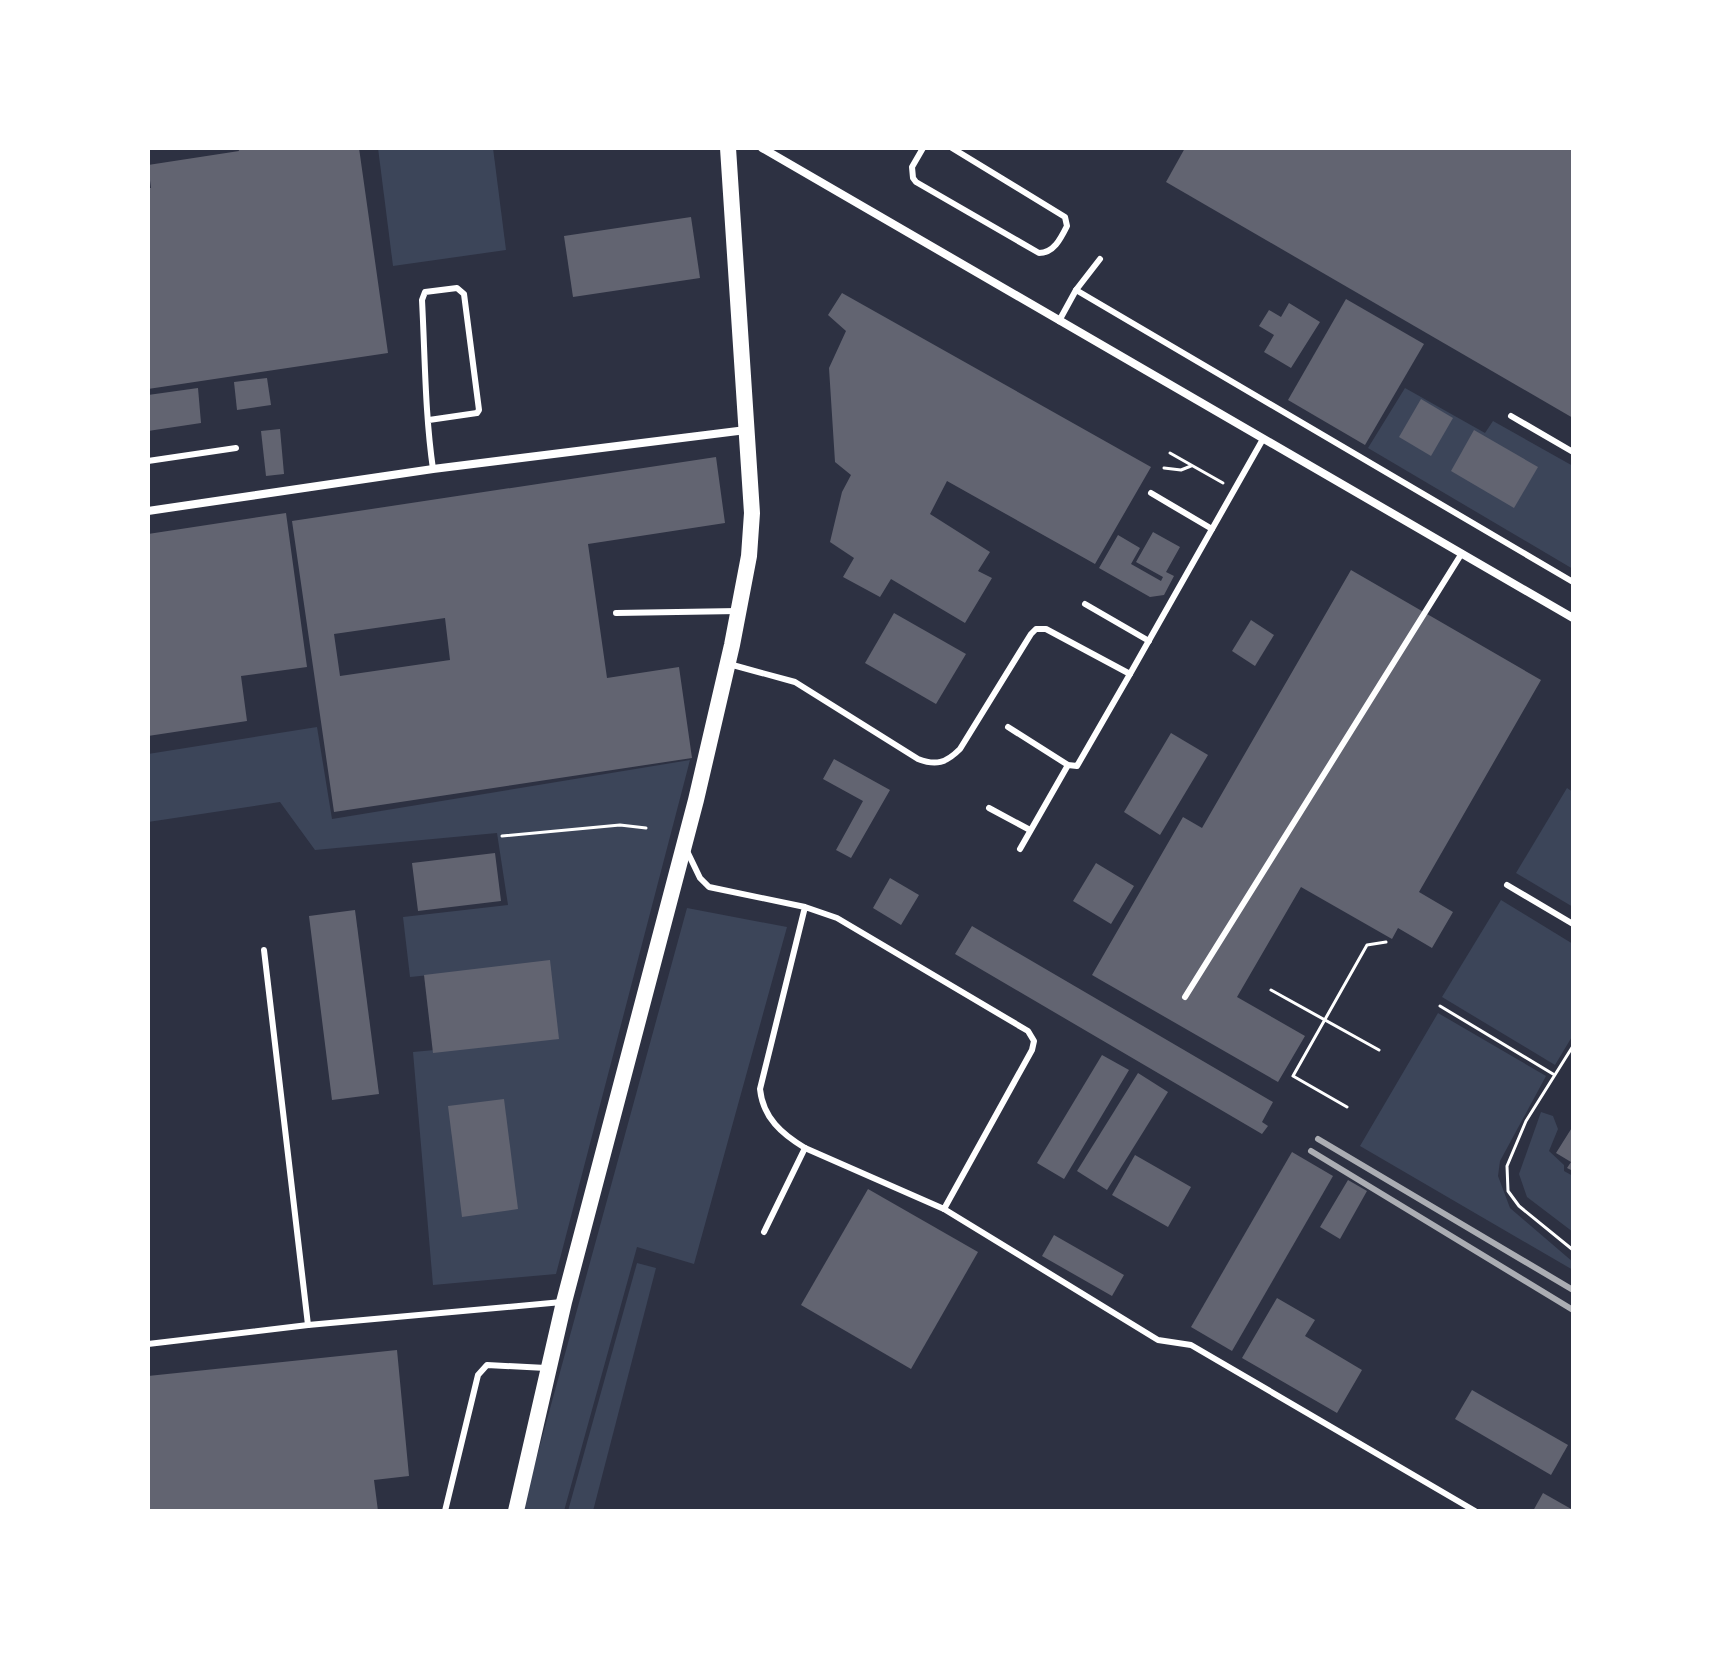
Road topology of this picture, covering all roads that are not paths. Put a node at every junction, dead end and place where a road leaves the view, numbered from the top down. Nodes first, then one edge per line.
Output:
1 (728, 148) edge
2 (762, 148) edge
3 (923, 148) edge
4 (952, 148) edge
5 (1100, 259) dead end
6 (1076, 290) junction
7 (1059, 321) junction
8 (1511, 416) dead end
9 (429, 420) junction
10 (746, 430) junction
11 (1263, 439) junction
12 (236, 448) dead end
13 (1573, 452) edge
14 (148, 461) edge
15 (433, 469) junction
16 (1151, 493) dead end
17 (148, 511) edge
18 (1212, 529) junction
19 (1462, 553) junction
20 (1573, 582) edge
21 (1085, 604) dead end
22 (738, 611) junction
23 (616, 613) dead end
24 (1573, 618) edge
25 (1149, 641) junction
26 (728, 663) junction
27 (1130, 674) junction
28 (1008, 727) dead end
29 (1068, 765) junction
30 (989, 808) dead end
31 (1030, 830) junction
32 (684, 846) junction
33 (1020, 849) dead end
34 (1507, 885) dead end
35 (805, 907) junction
36 (1573, 924) edge
37 (264, 950) dead end
38 (1185, 997) dead end
39 (805, 1148) junction
40 (944, 1209) junction
41 (764, 1232) dead end
42 (564, 1302) junction
43 (308, 1325) junction
44 (148, 1344) edge
45 (549, 1368) junction
46 (445, 1511) edge
47 (516, 1511) edge
48 (1475, 1511) edge

1 - 10 main road
2 - 7 street
3 - 4 lane
5 - 6 lane
6 - 7 lane
6 - 20 lane
7 - 11 street
8 - 13 lane
9 - 9 lane
9 - 15 lane
10 - 15 street
10 - 22 main road
11 - 18 lane
11 - 19 street
12 - 14 lane
15 - 17 street
16 - 18 lane
18 - 25 lane
19 - 24 street
19 - 38 lane
21 - 25 lane
22 - 23 lane
22 - 26 main road
25 - 27 lane
26 - 27 lane
26 - 32 main road
27 - 29 lane
28 - 29 lane
29 - 31 lane
30 - 31 lane
31 - 33 lane
32 - 35 lane
32 - 42 main road
34 - 36 lane
35 - 39 lane
35 - 40 lane
37 - 43 lane
39 - 40 lane
39 - 41 lane
40 - 48 lane
42 - 43 lane
42 - 45 main road
43 - 44 lane
45 - 46 lane
45 - 47 main road

